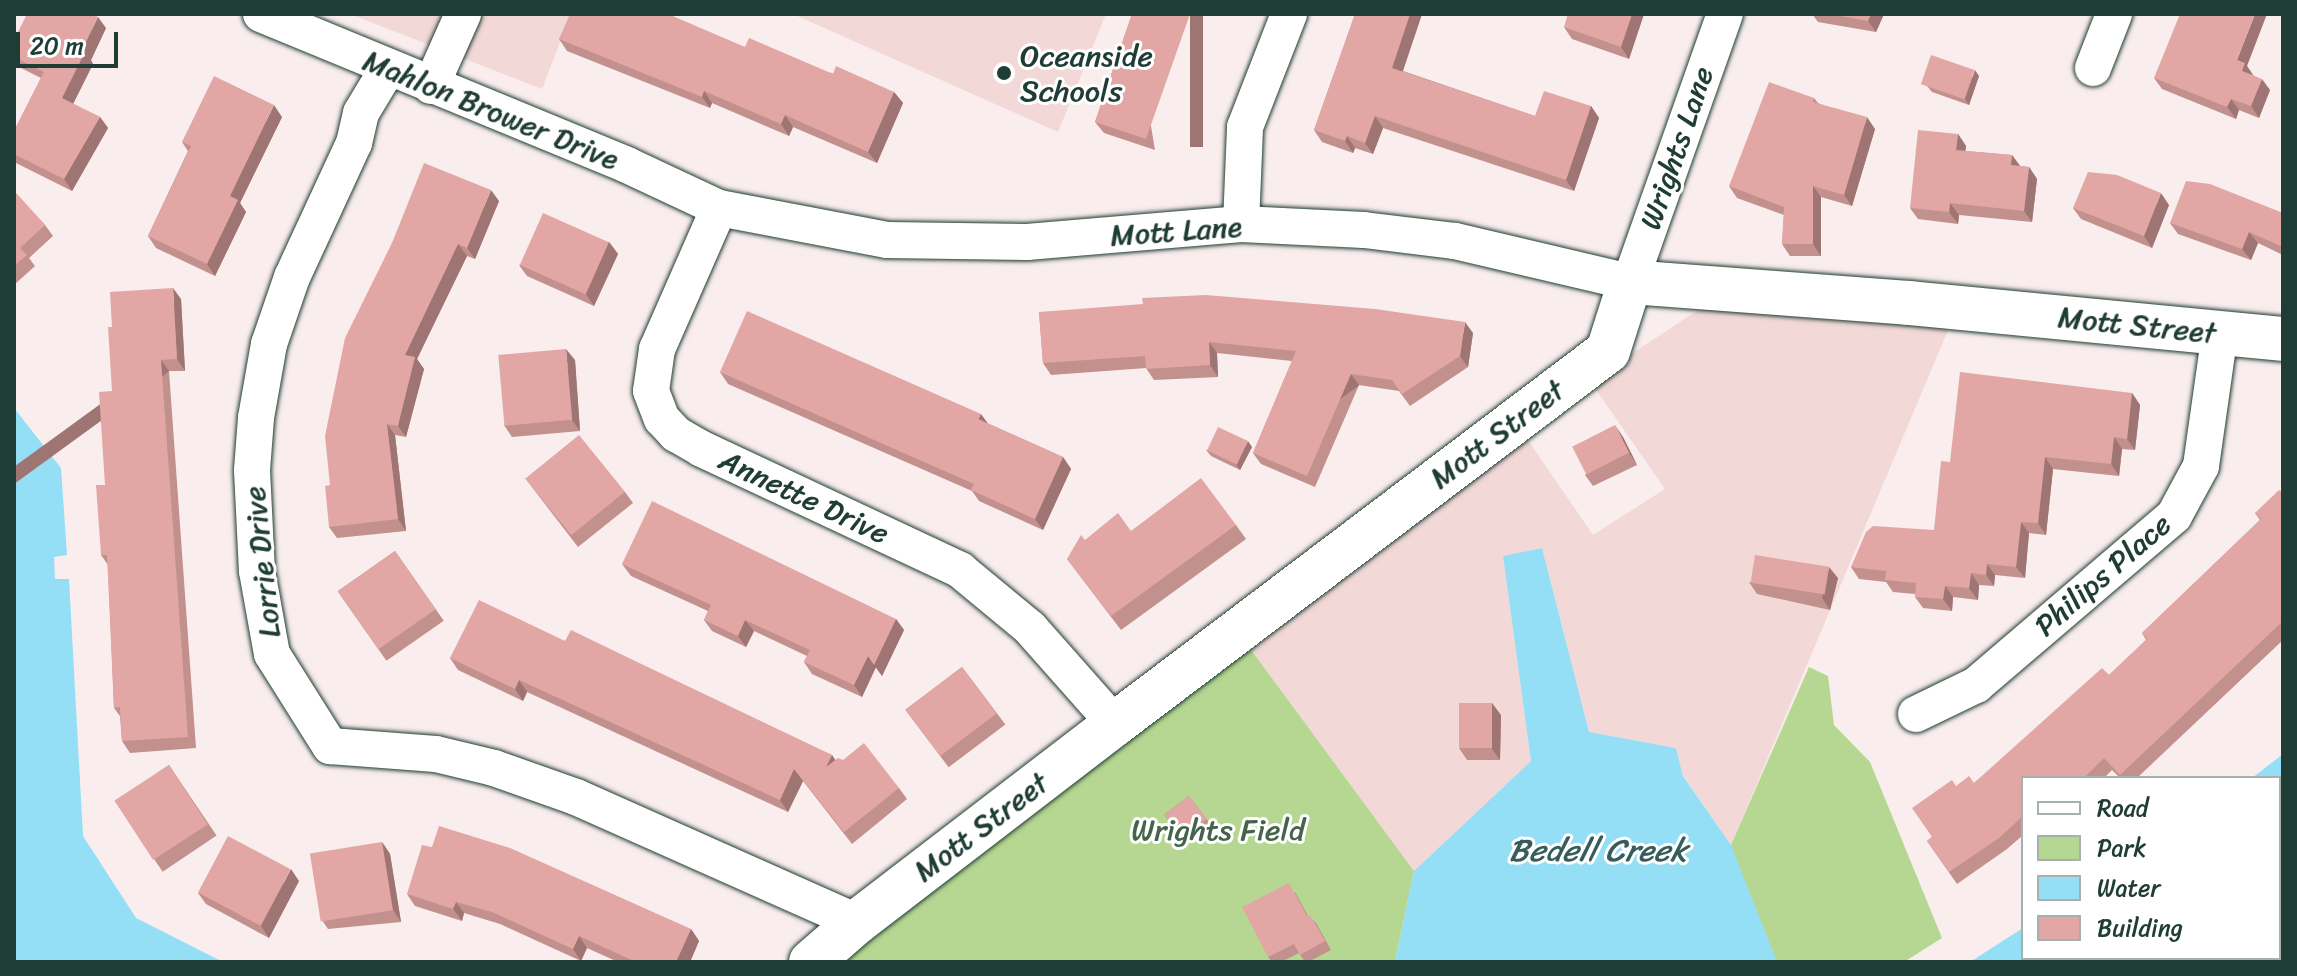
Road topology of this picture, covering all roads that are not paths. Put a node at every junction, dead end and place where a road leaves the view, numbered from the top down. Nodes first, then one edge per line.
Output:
1 (261, 14) edge
2 (463, 14) edge
3 (1289, 14) edge
4 (1725, 14) edge
5 (2114, 14) edge
6 (388, 68) junction
7 (2093, 68) dead end
8 (431, 86) junction
9 (719, 208) junction
10 (1241, 224) junction
11 (1630, 282) junction
12 (2220, 333) junction
13 (2283, 339) edge
14 (1916, 714) dead end
15 (1115, 724) junction
16 (857, 922) junction
17 (811, 962) edge

1 - 6 street, Mahlon Brower Drive
2 - 8 street
3 - 10 street
4 - 11 street, Wrights Lane
5 - 7 street
6 - 8 street, Mahlon Brower Drive
6 - 16 street, Lorrie Drive
8 - 9 street, Mahlon Brower Drive
9 - 10 street, Mott Lane
9 - 15 street, Annette Drive
10 - 11 street, Mott Lane
11 - 12 street, Mott Street
11 - 15 street, Mott Street
12 - 13 street, Mott Street
12 - 14 street, Philips Place
15 - 16 street, Mott Street
16 - 17 street, Mott Street

